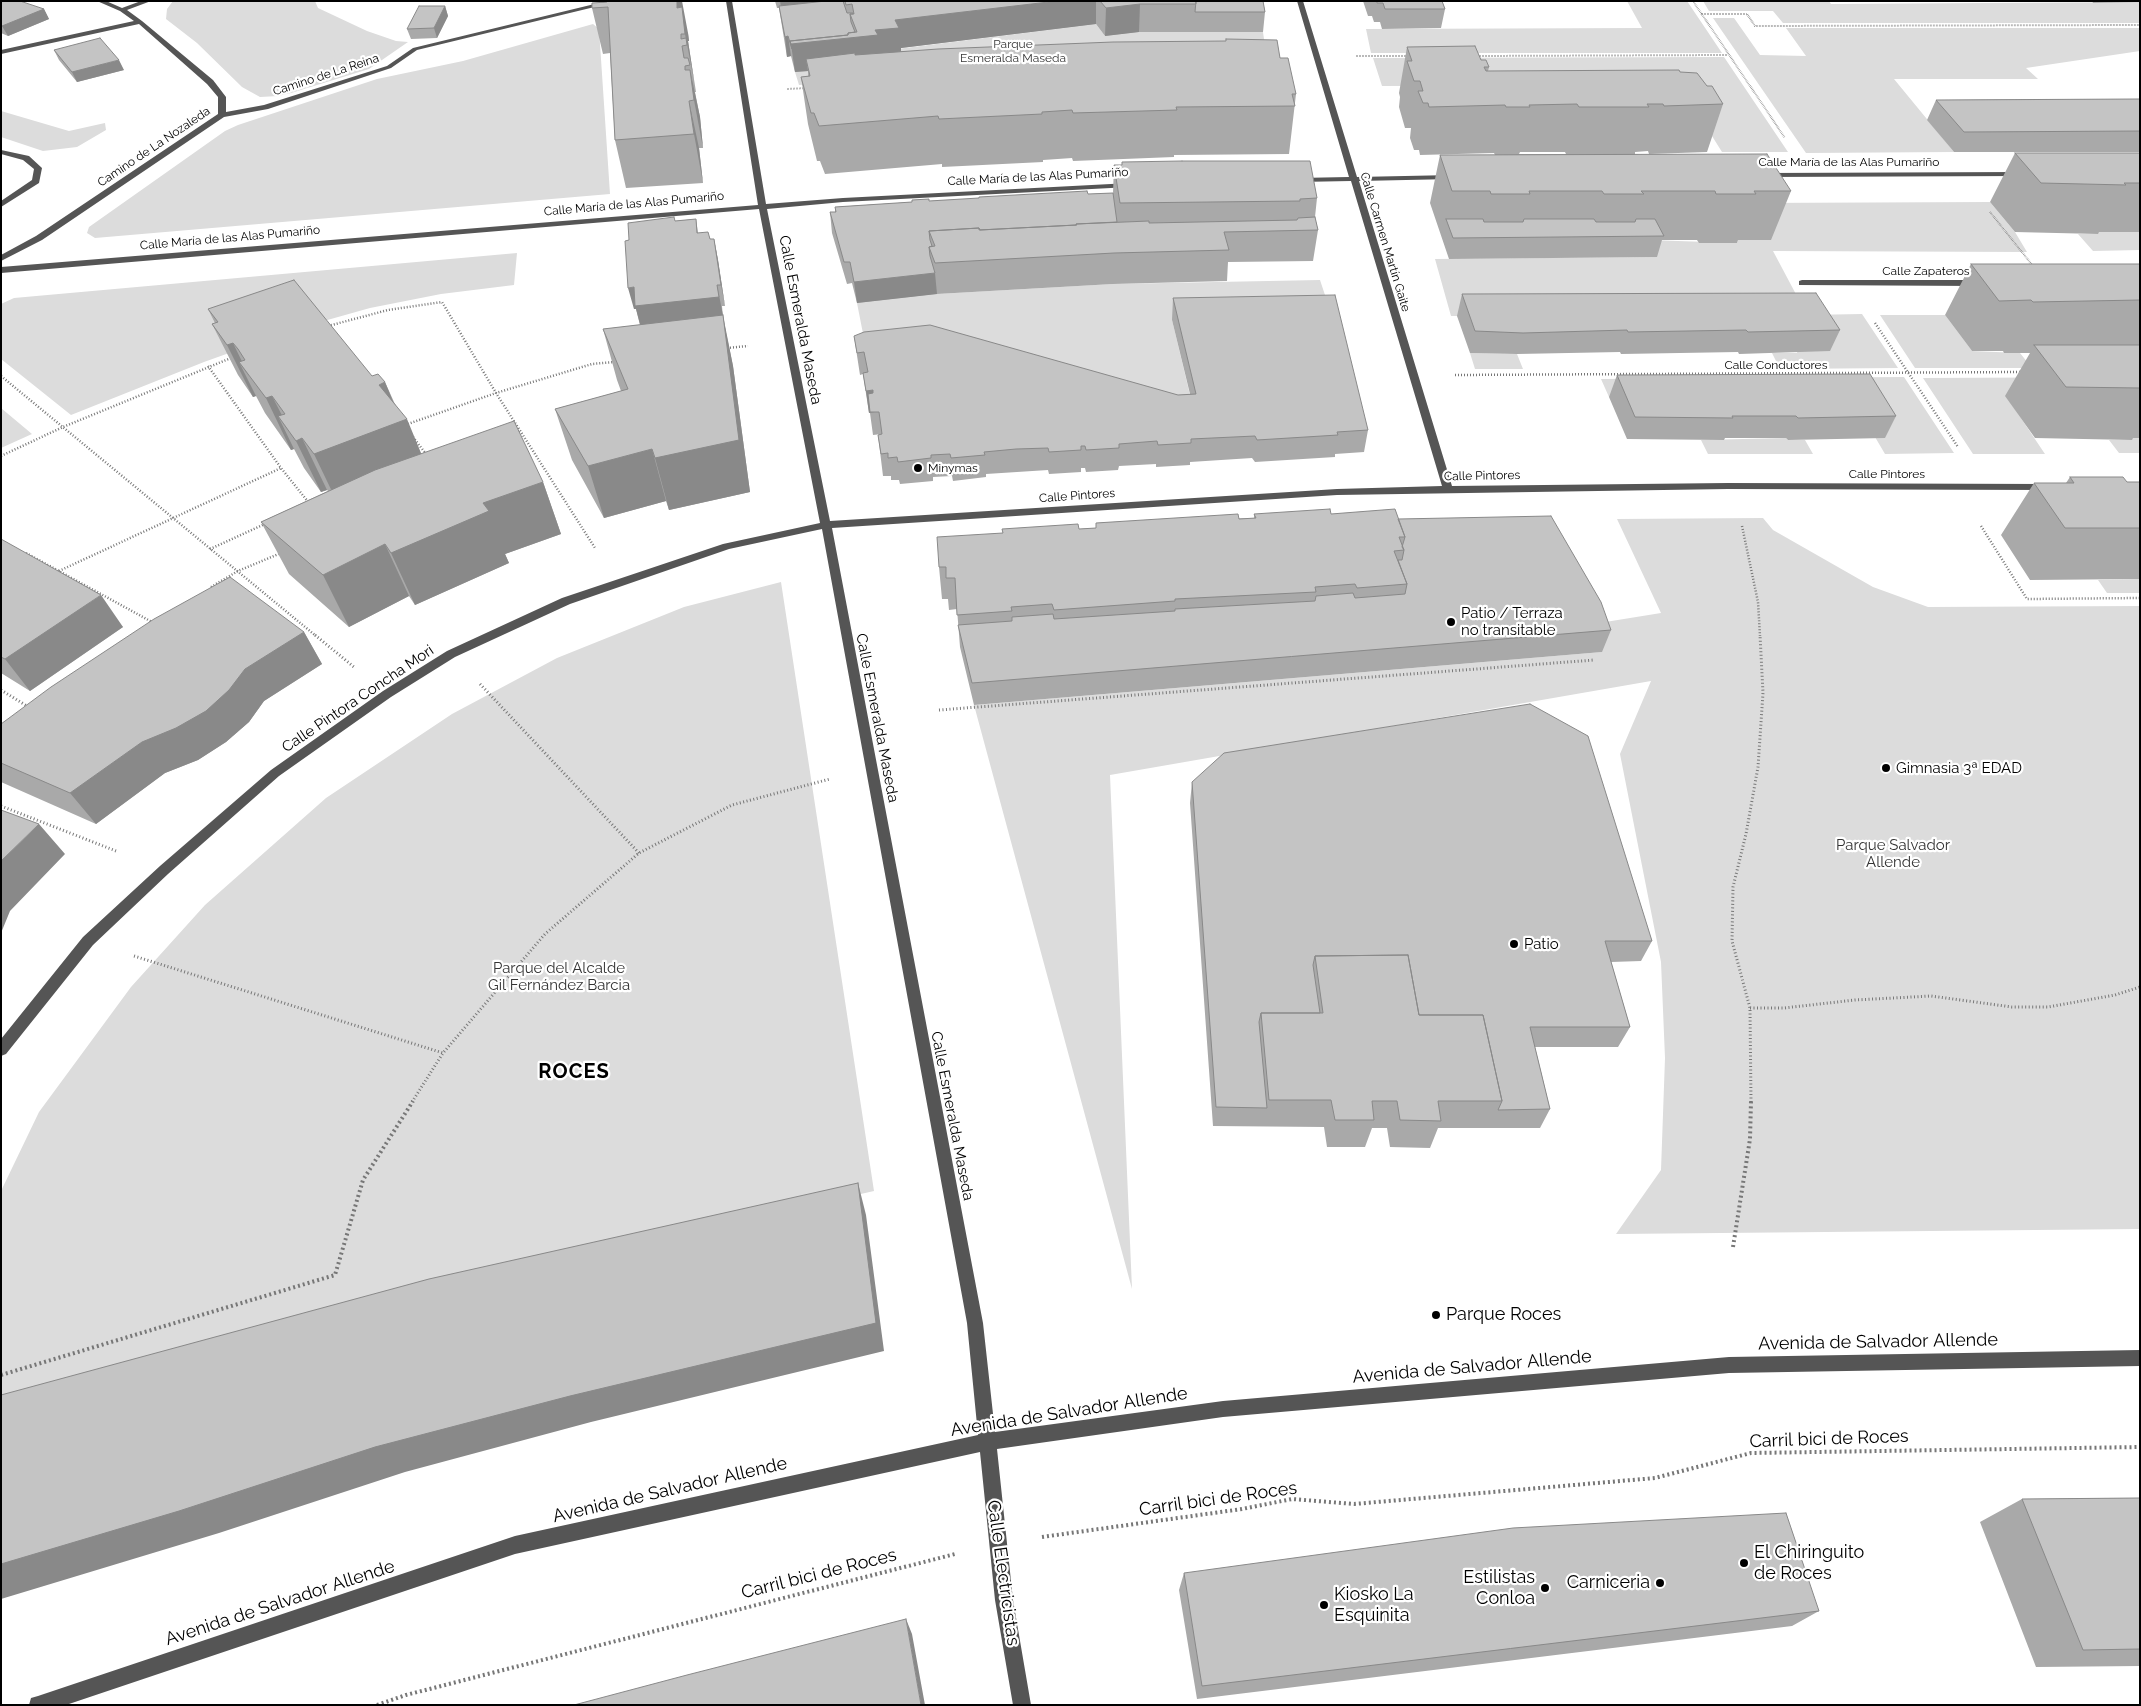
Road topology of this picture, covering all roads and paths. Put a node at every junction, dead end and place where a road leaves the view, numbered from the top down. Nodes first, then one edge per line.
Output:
1 (100, 1) edge
2 (148, 1) edge
3 (728, 1) edge
4 (1300, 1) edge
5 (1693, 1) edge
6 (608, 3) edge
7 (122, 10) junction
8 (1701, 14) junction
9 (140, 22) junction
10 (2140, 25) edge
11 (1, 52) edge
12 (1728, 55) junction
13 (1317, 56) junction
14 (1414, 56) edge
15 (1473, 56) edge
16 (806, 88) edge
17 (787, 90) dead end
18 (222, 115) junction
19 (1, 152) edge
20 (1960, 174) junction
21 (2030, 174) edge
22 (1752, 175) edge
23 (1811, 175) junction
24 (1466, 177) edge
25 (1353, 178) junction
26 (1286, 181) edge
27 (1142, 185) edge
28 (1, 205) edge
29 (762, 206) junction
30 (1, 259) edge
31 (2034, 268) edge
32 (1, 270) edge
33 (1802, 283) dead end
34 (1849, 283) junction
35 (1987, 283) edge
36 (328, 326) edge
37 (748, 346) dead end
38 (719, 349) edge
39 (236, 356) edge
40 (622, 361) edge
41 (208, 366) junction
42 (2024, 372) dead end
43 (1909, 373) junction
44 (1413, 375) junction
45 (1, 376) edge
46 (496, 393) junction
47 (63, 427) junction
48 (1962, 454) dead end
49 (1, 456) edge
50 (432, 461) edge
51 (281, 468) junction
52 (2052, 488) edge
53 (1448, 489) junction
54 (301, 508) edge
55 (172, 517) junction
56 (1740, 518) dead end
57 (274, 520) edge
58 (826, 525) junction
59 (1980, 525) dead end
60 (18, 548) edge
61 (210, 549) junction
62 (283, 552) edge
63 (599, 555) dead end
64 (60, 571) junction
65 (238, 571) junction
66 (204, 592) edge
67 (2140, 598) edge
68 (145, 628) edge
69 (1594, 660) edge
70 (358, 669) dead end
71 (475, 679) dead end
72 (1, 690) edge
73 (939, 710) dead end
74 (21, 711) edge
75 (831, 779) dead end
76 (1, 806) edge
77 (116, 851) dead end
78 (638, 853) junction
79 (134, 956) dead end
80 (2140, 988) edge
81 (1750, 1008) junction
82 (1, 1050) edge
83 (443, 1053) junction
84 (1733, 1247) dead end
85 (2140, 1358) edge
86 (1, 1375) edge
87 (986, 1442) junction
88 (2140, 1447) edge
89 (998, 1544) junction
90 (38, 1705) edge
91 (377, 1705) edge
92 (1022, 1705) edge

1 - 7 street, Camino de La Nozaleda
2 - 7 street
3 - 29 street, Calle Esmeralda Maseda
4 - 13 street, Calle Carmen Martín Gaite
5 - 8 path
6 - 18 street, Camino de La Reina
7 - 9 street, Camino de La Nozaleda
8 - 10 path
8 - 12 path
9 - 11 street
9 - 18 street, Camino de La Nozaleda
12 - 15 path
12 - 23 path
13 - 14 path
13 - 25 street, Calle Carmen Martín Gaite
16 - 17 path
18 - 30 street, Camino de La Nozaleda
19 - 28 street
20 - 21 street, Calle María de las Alas Pumariño
20 - 23 street, Calle María de las Alas Pumariño
20 - 31 path
22 - 23 street, Calle María de las Alas Pumariño
24 - 25 street
25 - 26 street
25 - 44 street, Calle Carmen Martín Gaite
27 - 29 street, Calle María de las Alas Pumariño
29 - 32 street, Calle María de las Alas Pumariño
29 - 58 street, Calle Esmeralda Maseda
33 - 34 street, Calle Zapateros
34 - 35 street, Calle Zapateros
34 - 43 path
36 - 46 path
37 - 38 path
39 - 41 path
40 - 46 path
41 - 47 path
41 - 51 path
42 - 43 path, Calle Conductores
43 - 44 path, Calle Conductores
43 - 48 path
44 - 53 street, Calle Carmen Martín Gaite
45 - 47 path
46 - 50 path
46 - 63 path
47 - 49 path
47 - 55 path
51 - 54 path
51 - 55 path
52 - 53 street, Calle Pintores
53 - 58 street, Calle Pintores
55 - 61 path
55 - 64 path
56 - 81 path
57 - 61 path
58 - 82 street, Calle Pintora Concha Mori
58 - 87 street, Calle Esmeralda Maseda
59 - 67 path
60 - 64 path
61 - 65 path
62 - 65 path
64 - 68 path
65 - 66 path
65 - 70 path
69 - 73 path
71 - 78 path
72 - 74 path
75 - 78 path
76 - 77 path
78 - 83 path
79 - 83 path
80 - 81 path
81 - 84 path
83 - 86 path
85 - 87 street, Avenida de Salvador Allende
87 - 89 street, Calle Electricistas
87 - 90 street, Avenida de Salvador Allende
88 - 89 path, Carril bici de Roces
89 - 91 path, Carril bici de Roces
89 - 92 street, Calle Electricistas

